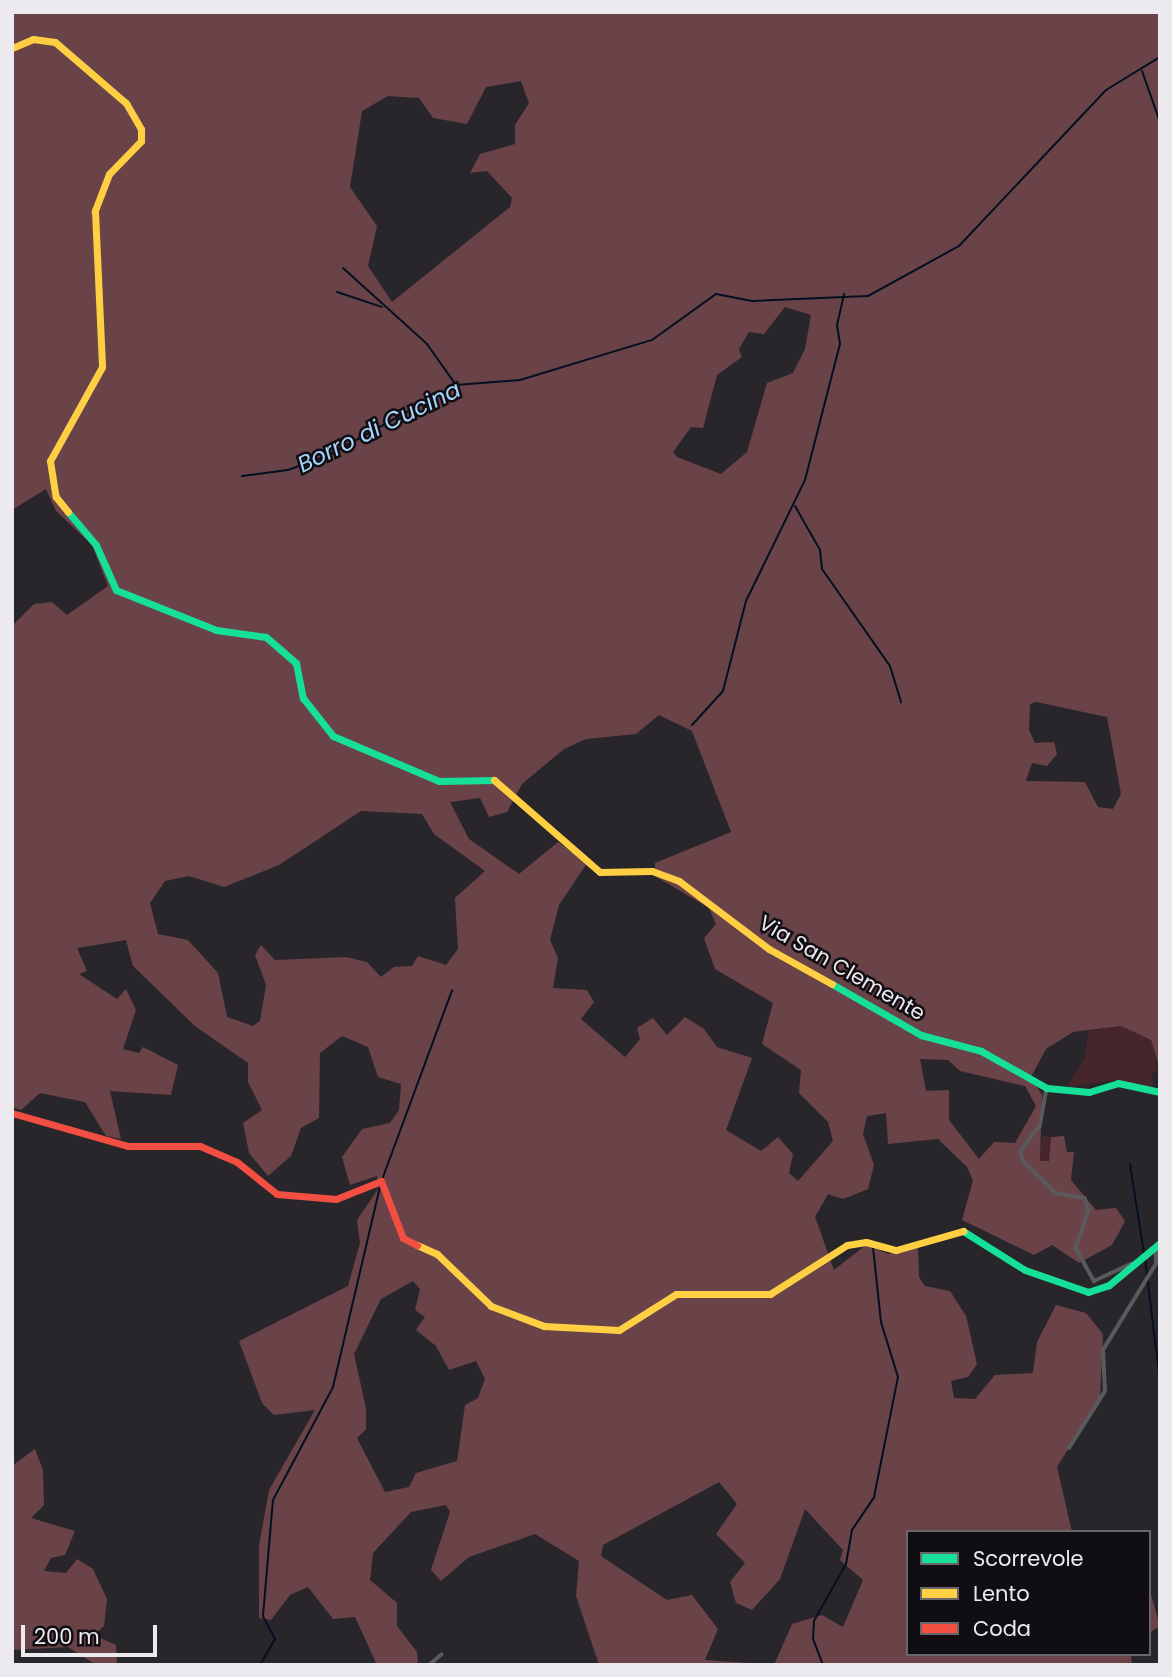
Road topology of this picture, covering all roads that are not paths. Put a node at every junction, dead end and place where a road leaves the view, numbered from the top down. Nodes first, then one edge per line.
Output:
1 (12, 48) edge
2 (1047, 1088) junction
3 (1160, 1092) edge
4 (12, 1113) edge
5 (1158, 1245) edge
6 (1143, 1258) junction
7 (1069, 1448) dead end
8 (440, 1655) dead end
9 (429, 1665) edge

1 - 2 street, Via San Clemente
2 - 3 street, Via San Clemente
2 - 6 street
4 - 6 street
5 - 6 street
5 - 7 street
8 - 9 street

